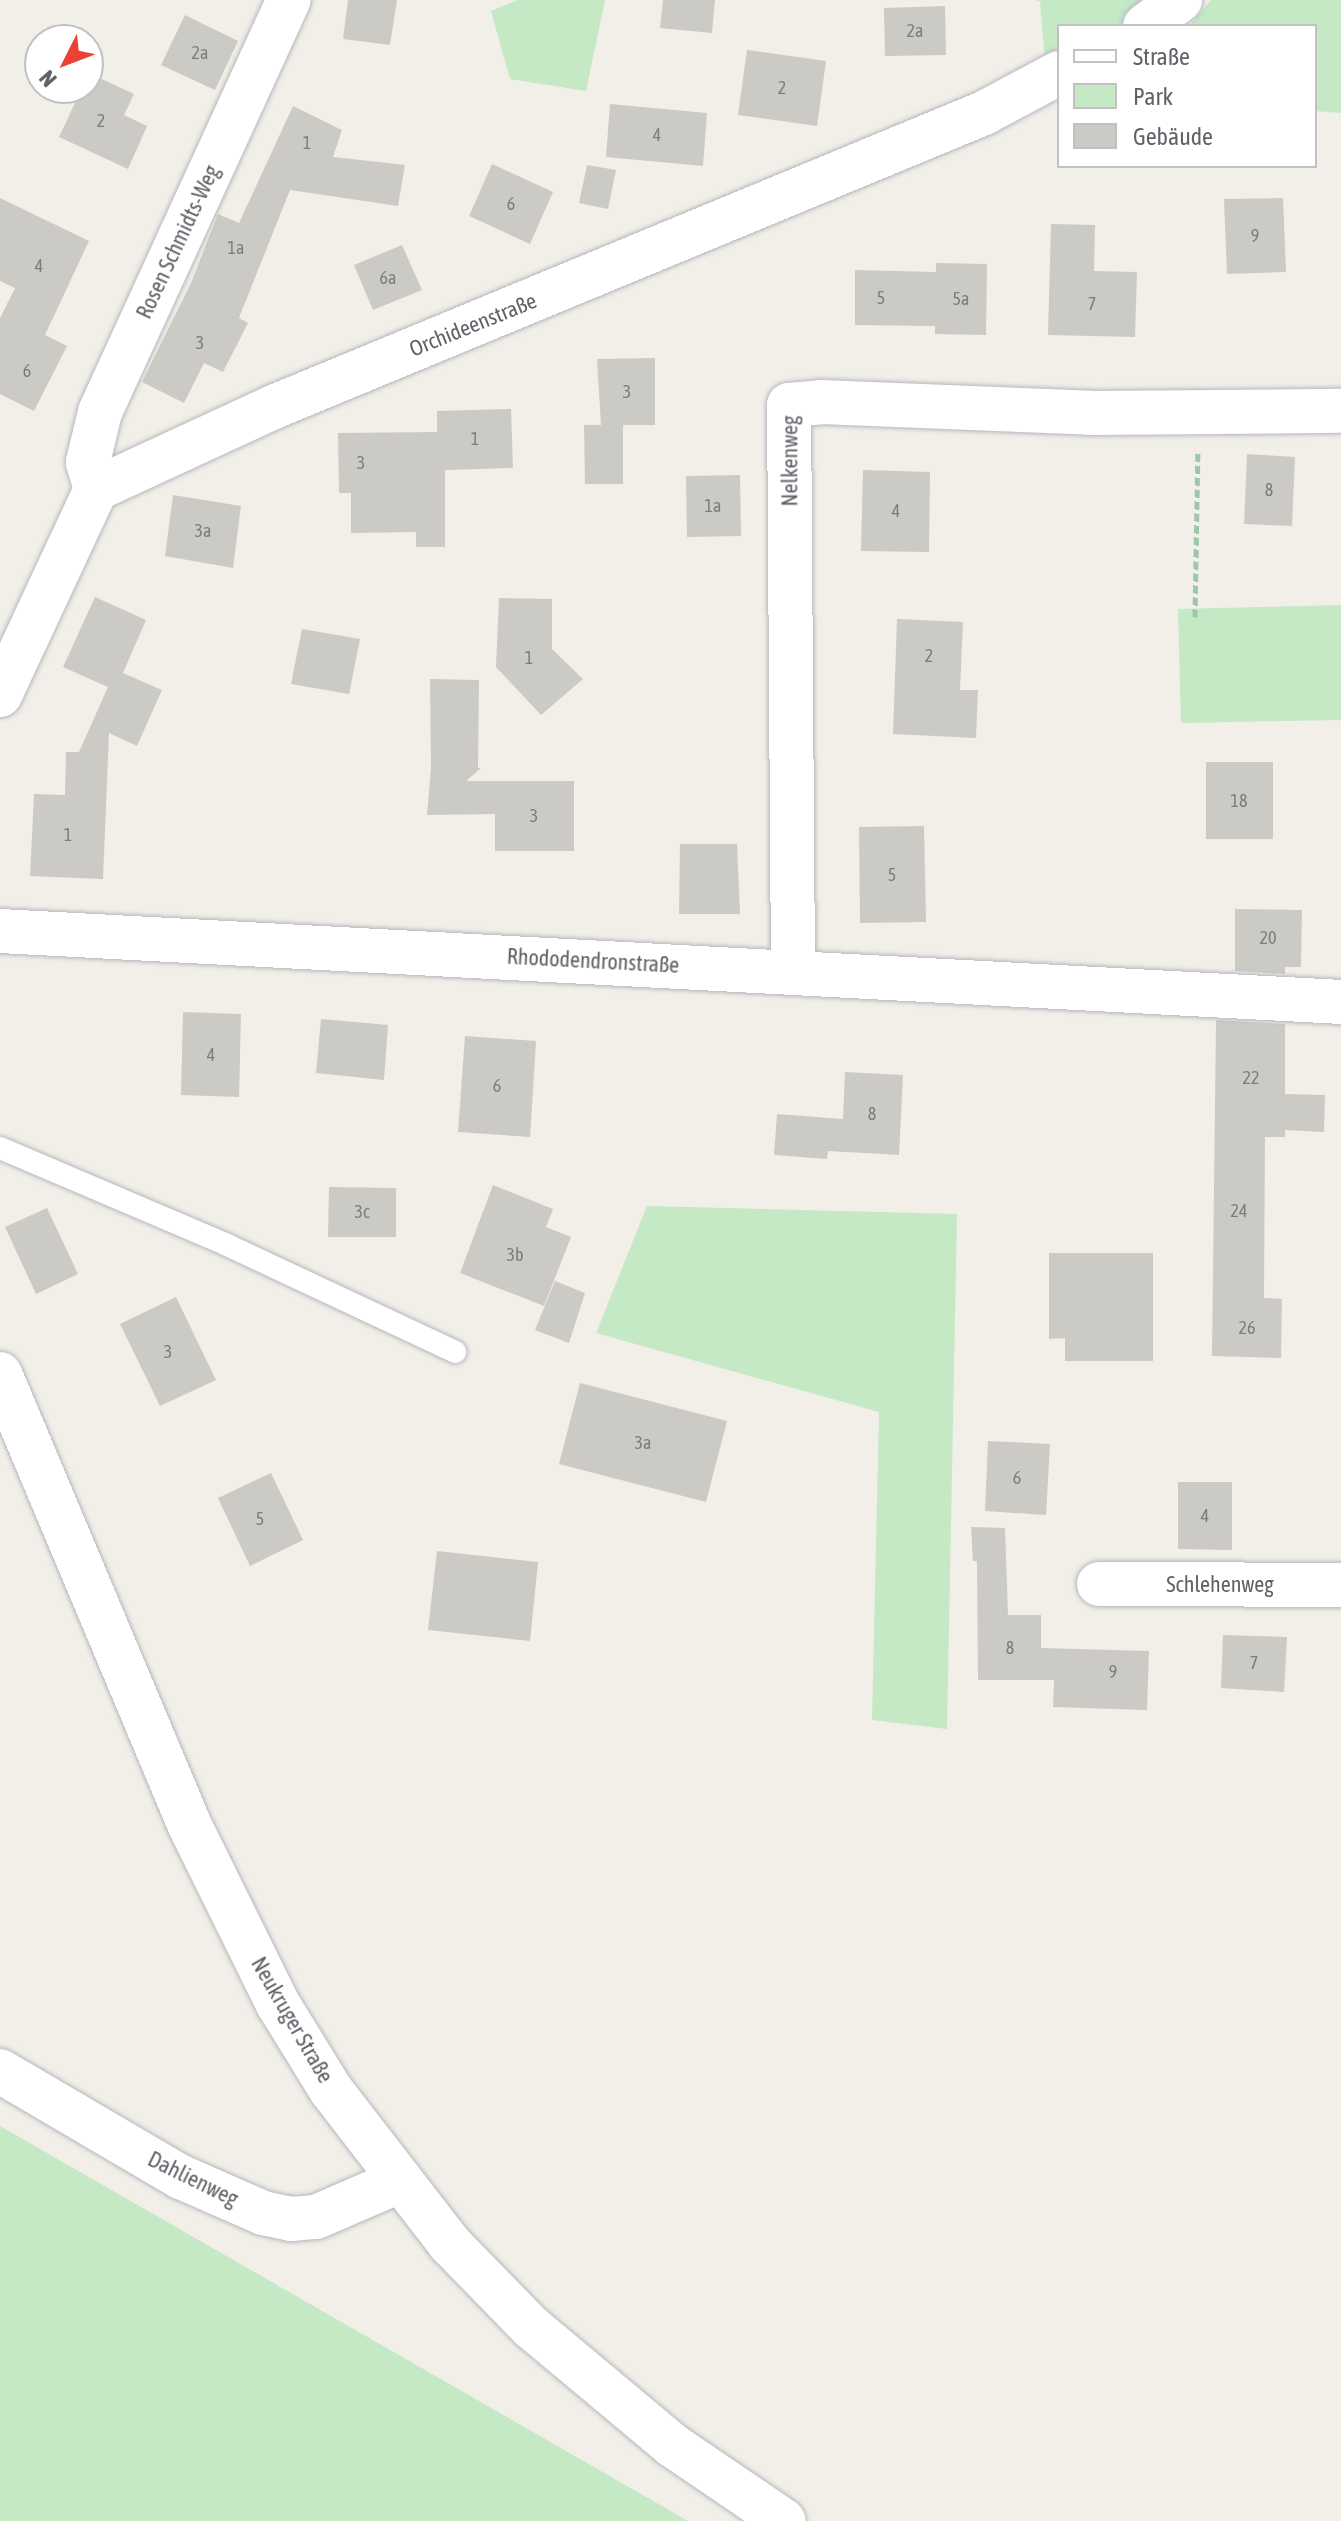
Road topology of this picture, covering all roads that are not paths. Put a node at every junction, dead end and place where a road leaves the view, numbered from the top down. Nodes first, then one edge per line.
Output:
1 (289, 0) edge
2 (1180, 0) edge
3 (1148, 24) edge
4 (1057, 74) edge
5 (1341, 411) edge
6 (96, 489) junction
7 (0, 695) edge
8 (0, 931) edge
9 (793, 971) junction
10 (1341, 1002) edge
11 (0, 1148) edge
12 (455, 1352) dead end
13 (0, 1374) edge
14 (1099, 1584) dead end
15 (1341, 1585) edge
16 (0, 2071) edge
17 (399, 2181) junction
18 (784, 2521) edge

1 - 6 street, Rosen Schmidts-Weg
2 - 3 street
4 - 6 street, Orchideenstraße
5 - 9 street, Nelkenweg
6 - 7 street
8 - 9 street, Rhododendronstraße
9 - 10 street, Rhododendronstraße
11 - 12 lane
13 - 17 street, Neukruger Straße
14 - 15 street, Schlehenweg
16 - 17 street, Dahlienweg
17 - 18 street, Neukruger Straße

